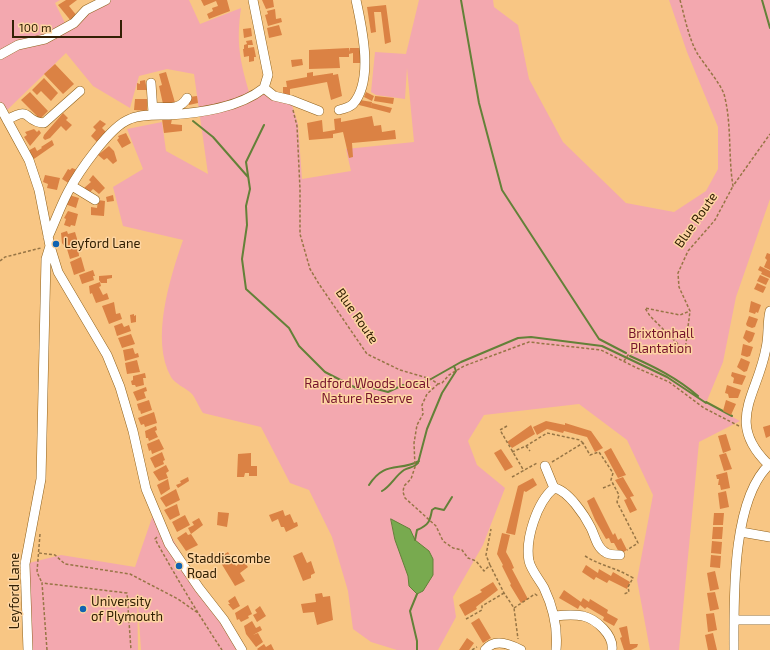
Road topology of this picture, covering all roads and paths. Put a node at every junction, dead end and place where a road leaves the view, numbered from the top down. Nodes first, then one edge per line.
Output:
1 (106, 0) edge
2 (253, 0) edge
3 (356, 0) edge
4 (680, 0) edge
5 (0, 55) edge
6 (151, 83) dead end
7 (264, 88) junction
8 (80, 91) dead end
9 (187, 98) dead end
10 (288, 100) junction
11 (0, 107) edge
12 (153, 110) junction
13 (339, 110) dead end
14 (318, 111) dead end
15 (7, 120) junction
16 (770, 134) edge
17 (72, 186) junction
18 (733, 186) junction
19 (95, 200) dead end
20 (49, 242) junction
21 (0, 261) edge
22 (690, 311) junction
23 (770, 311) edge
24 (685, 351) junction
25 (624, 361) junction
26 (766, 361) edge
27 (438, 384) junction
28 (507, 426) dead end
29 (747, 428) junction
30 (583, 443) junction
31 (526, 446) junction
32 (530, 451) dead end
33 (512, 452) junction
34 (770, 464) edge
35 (543, 466) junction
36 (524, 471) junction
37 (512, 477) dead end
38 (613, 484) junction
39 (554, 488) junction
40 (603, 488) dead end
41 (163, 529) junction
42 (491, 529) dead end
43 (40, 531) dead end
44 (741, 532) junction
45 (770, 537) edge
46 (38, 553) junction
47 (619, 555) joint
48 (585, 556) dead end
49 (490, 565) junction
50 (42, 583) junction
51 (504, 593) junction
52 (624, 594) dead end
53 (550, 603) junction
54 (514, 608) junction
55 (198, 613) junction
56 (554, 616) junction
57 (466, 619) dead end
58 (734, 620) junction
59 (770, 620) edge
60 (520, 649) edge
61 (28, 650) edge
62 (47, 650) edge
63 (131, 650) edge
64 (222, 650) edge
65 (242, 650) edge
66 (485, 650) edge
67 (556, 650) edge
68 (612, 650) edge
69 (734, 650) edge

1 - 5 street
2 - 7 street
3 - 13 street
4 - 18 path, Blue Route
6 - 12 street
7 - 10 street
7 - 12 street
8 - 15 street
9 - 12 street
10 - 14 street
10 - 27 path, Blue Route
11 - 15 street
12 - 17 street
15 - 20 street
16 - 18 path, Blue Route
17 - 19 street
17 - 20 street
18 - 22 path, Blue Route
20 - 21 path
20 - 41 street
20 - 61 street, Leyford Lane
22 - 24 path
22 - 24 path
23 - 26 street
24 - 25 path
25 - 27 path
25 - 29 path
26 - 29 street
27 - 49 path
28 - 33 path
29 - 34 street
30 - 31 path
30 - 35 path
30 - 38 path
31 - 32 path
31 - 33 path
33 - 36 path
34 - 44 street
35 - 36 path
35 - 39 street
36 - 37 path
38 - 40 path
38 - 47 path
39 - 47 street
39 - 53 street
41 - 55 path
41 - 65 street
42 - 49 path
43 - 46 path
44 - 45 street
44 - 58 street
46 - 50 path
46 - 55 path
48 - 52 path
49 - 51 path
50 - 62 path
50 - 63 path
51 - 54 path
51 - 57 path
53 - 54 path
53 - 56 street
54 - 60 path
55 - 64 path
56 - 67 street
56 - 68 street
58 - 59 street
58 - 69 street
60 - 66 street

